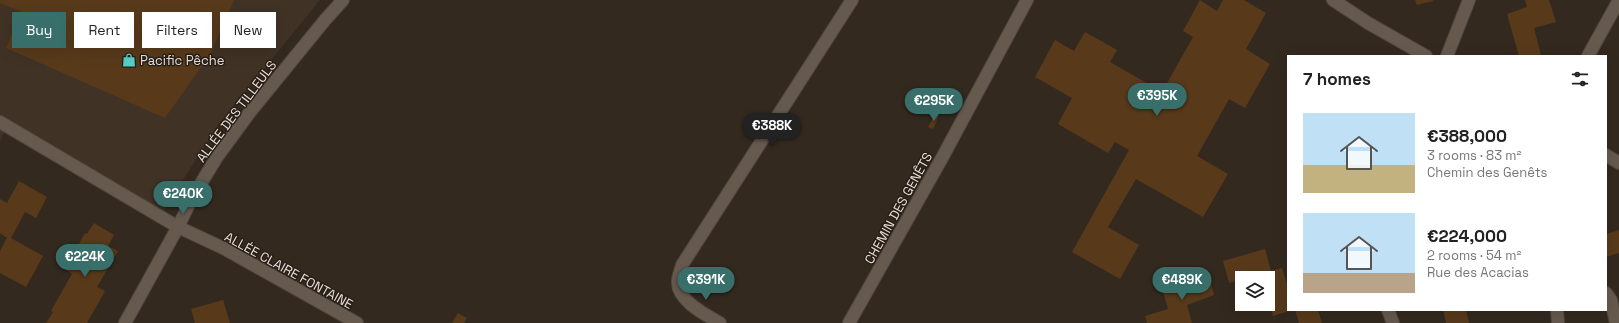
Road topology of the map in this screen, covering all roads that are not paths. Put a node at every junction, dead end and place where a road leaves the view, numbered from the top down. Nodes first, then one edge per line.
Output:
1 (343, 0) edge
2 (852, 0) edge
3 (1027, 0) edge
4 (1333, 0) edge
5 (1469, 0) edge
6 (1619, 0) edge
7 (1424, 55) edge
8 (1447, 55) edge
9 (1589, 55) edge
10 (0, 122) edge
11 (1607, 156) edge
12 (1619, 163) edge
13 (178, 227) junction
14 (1607, 294) edge
15 (1388, 311) edge
16 (1557, 311) edge
17 (125, 323) edge
18 (357, 323) edge
19 (720, 323) edge
20 (849, 323) edge
21 (1392, 323) edge
22 (1558, 323) edge
23 (1616, 323) edge

1 - 13 street, ALLÉE DES TILLEULS
2 - 19 street
3 - 20 street, CHEMIN DES GENÊTS
4 - 7 street
5 - 8 street
6 - 9 street
10 - 13 street, ALLÉE CLAIRE FONTAINE
11 - 12 street
13 - 17 street, ALLÉE DES TILLEULS
13 - 18 street, ALLÉE CLAIRE FONTAINE
14 - 23 street
15 - 21 street
16 - 22 street

